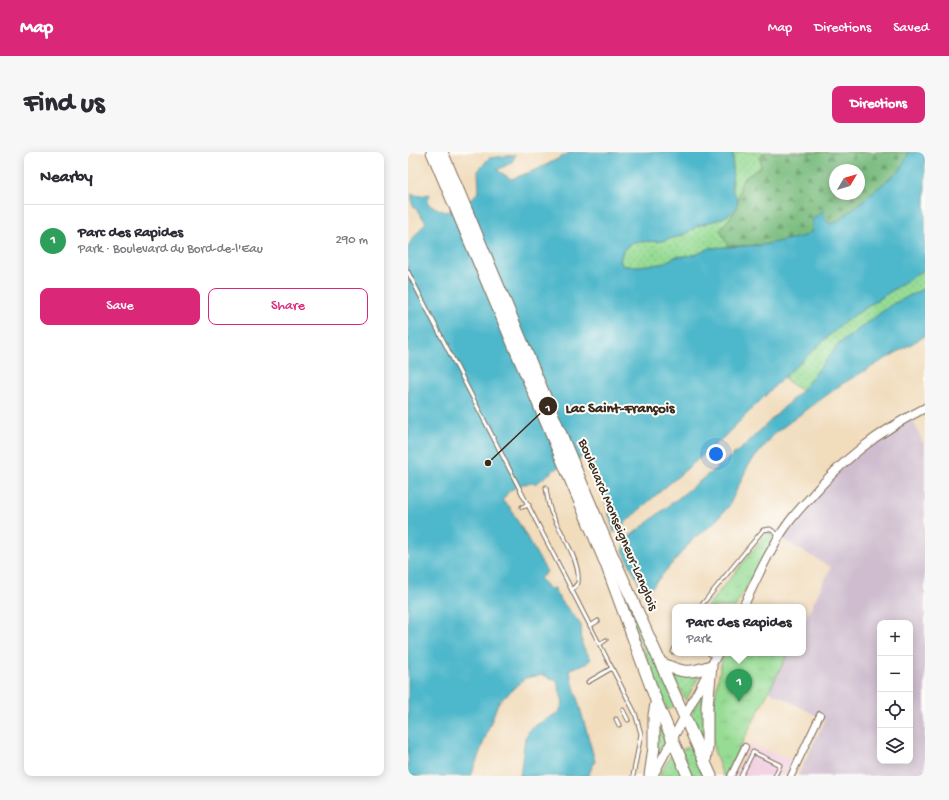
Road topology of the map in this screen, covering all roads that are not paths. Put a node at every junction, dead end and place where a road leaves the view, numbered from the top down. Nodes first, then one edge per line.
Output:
1 (432, 152) edge
2 (442, 152) edge
3 (460, 209) junction
4 (408, 272) edge
5 (925, 408) edge
6 (568, 463) junction
7 (546, 487) dead end
8 (529, 505) junction
9 (522, 507) dead end
10 (780, 536) junction
11 (572, 590) junction
12 (702, 604) edge
13 (745, 604) edge
14 (598, 621) dead end
15 (590, 626) junction
16 (606, 640) dead end
17 (600, 644) junction
18 (713, 657) edge
19 (661, 663) junction
20 (612, 668) junction
21 (588, 682) dead end
22 (656, 703) junction
23 (623, 710) dead end
24 (685, 715) junction
25 (820, 715) dead end
26 (616, 719) dead end
27 (628, 720) dead end
28 (620, 725) dead end
29 (672, 740) junction
30 (745, 747) dead end
31 (705, 761) junction
32 (633, 776) edge
33 (650, 776) edge
34 (653, 776) edge
35 (688, 776) edge
36 (711, 776) edge
37 (731, 776) edge
38 (741, 776) edge
39 (775, 776) edge
40 (791, 776) edge

1 - 3 highway, Boulevard Monseigneur-Langlois
2 - 3 highway, Boulevard Monseigneur-Langlois
3 - 6 highway, Boulevard Monseigneur-Langlois
4 - 8 lane
5 - 10 street
6 - 19 highway, Boulevard Monseigneur-Langlois
6 - 22 highway, Boulevard Monseigneur-Langlois
7 - 11 lane
8 - 9 lane
8 - 11 lane
10 - 12 lane
10 - 13 street
11 - 15 lane
14 - 15 lane
15 - 17 lane
16 - 17 lane
17 - 20 lane
18 - 19 highway
18 - 24 street
18 - 31 highway
19 - 24 highway, Boulevard Monseigneur-Langlois
20 - 21 lane
20 - 32 lane
22 - 29 highway, Boulevard Monseigneur-Langlois
22 - 33 highway
23 - 27 lane
24 - 29 street
24 - 31 highway, Boulevard Monseigneur-Langlois
25 - 40 street
26 - 28 lane
29 - 34 street
29 - 35 highway, Boulevard Monseigneur-Langlois
30 - 37 street
31 - 36 highway, Boulevard Monseigneur-Langlois
38 - 39 lane

